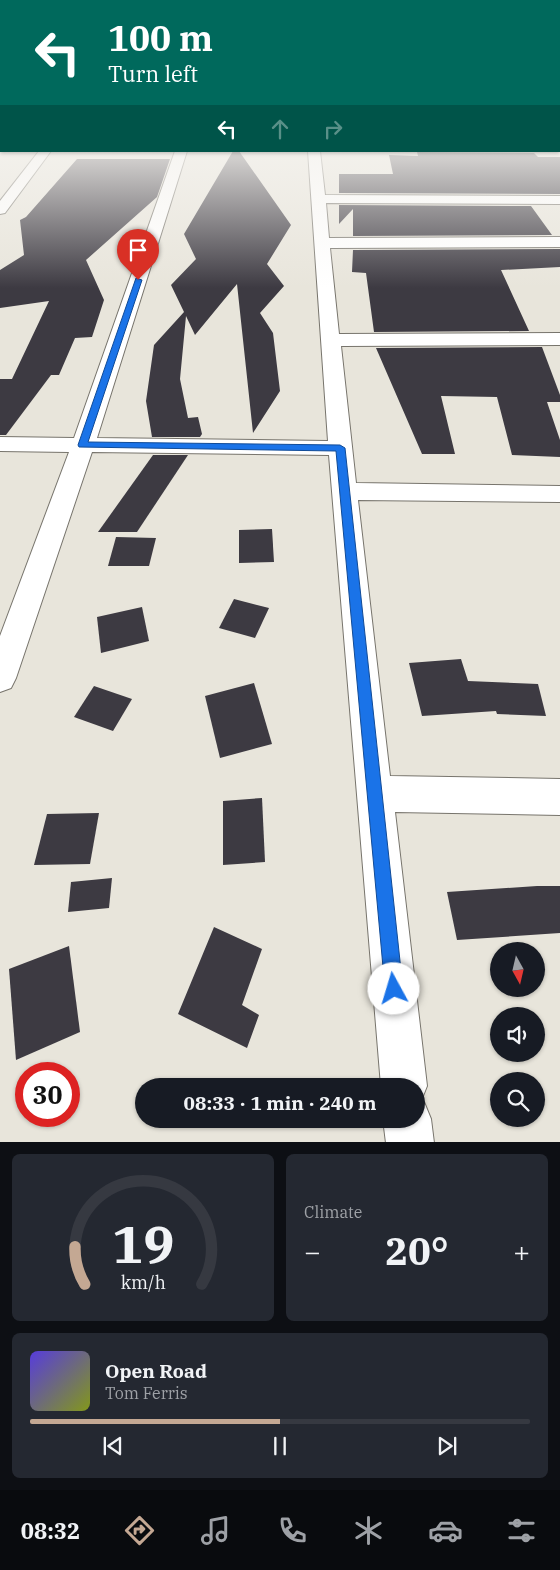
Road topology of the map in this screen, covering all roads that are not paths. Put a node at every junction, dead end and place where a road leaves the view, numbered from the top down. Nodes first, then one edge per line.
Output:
1 (22, 181) edge
2 (171, 181) edge
3 (316, 181) edge
4 (318, 200) junction
5 (560, 200) edge
6 (0, 210) edge
7 (321, 242) junction
8 (560, 242) edge
9 (560, 339) edge
10 (331, 340) junction
11 (0, 444) edge
12 (83, 445) junction
13 (340, 448) junction
14 (345, 491) junction
15 (560, 494) edge
16 (0, 678) edge
17 (375, 794) junction
18 (560, 796) edge
19 (403, 1078) edge
20 (408, 1128) edge
21 (410, 1142) edge

1 - 6 street
2 - 12 street
3 - 4 street
4 - 5 street
4 - 7 street
7 - 8 street
7 - 10 street
9 - 10 street
10 - 13 street
11 - 12 street
12 - 13 street
12 - 16 street
13 - 14 street
14 - 15 street
14 - 17 street
17 - 18 street
17 - 19 street
20 - 21 street

